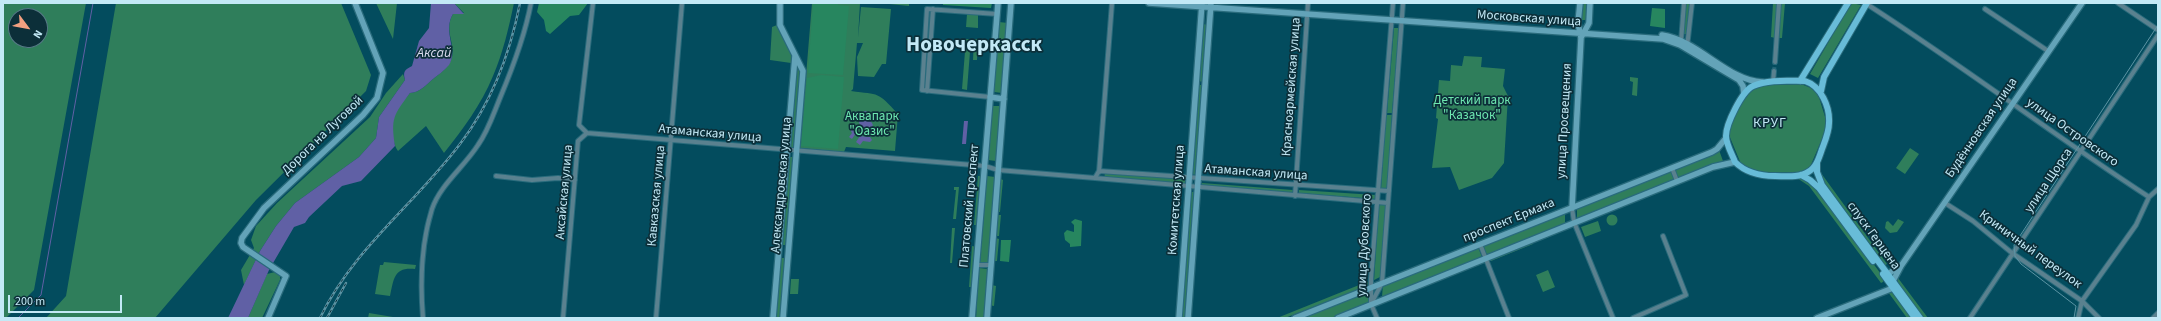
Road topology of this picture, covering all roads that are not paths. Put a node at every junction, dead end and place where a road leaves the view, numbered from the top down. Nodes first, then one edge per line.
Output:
1 (355, 3) edge
2 (531, 3) edge
3 (593, 3) edge
4 (682, 3) edge
5 (780, 3) edge
6 (1002, 3) edge
7 (1112, 3) edge
8 (1149, 3) edge
9 (1184, 3) edge
10 (1308, 3) edge
11 (1393, 3) edge
12 (1403, 3) edge
13 (1580, 3) edge
14 (1590, 3) edge
15 (1684, 3) edge
16 (1692, 3) edge
17 (1779, 3) edge
18 (1848, 3) edge
19 (1866, 3) edge
20 (2082, 3) edge
21 (2118, 3) edge
22 (1011, 4) edge
23 (1202, 5) edge
24 (1211, 5) edge
25 (998, 8) edge
26 (933, 9) junction
27 (1986, 9) dead end
28 (1307, 13) junction
29 (1392, 19) junction
30 (1402, 19) junction
31 (2158, 30) edge
32 (1582, 33) junction
33 (2158, 35) edge
34 (1681, 43) junction
35 (1687, 47) junction
36 (2048, 51) junction
37 (795, 56) junction
38 (1775, 62) tunnel mouth
39 (1774, 71) tunnel mouth
40 (1800, 81) junction
41 (1764, 82) junction
42 (1774, 82) junction
43 (1196, 83) junction
44 (1205, 84) junction
45 (926, 91) junction
46 (1821, 92) junction
47 (1744, 94) junction
48 (990, 96) junction
49 (1004, 99) junction
50 (2012, 103) junction
51 (1384, 114) junction
52 (1394, 114) junction
53 (587, 134) junction
54 (1726, 138) junction
55 (671, 141) junction
56 (787, 150) junction
57 (796, 151) junction
58 (2080, 152) junction
59 (1735, 162) junction
60 (1816, 163) junction
61 (985, 166) junction
62 (1672, 168) junction
63 (998, 170) junction
64 (1099, 171) junction
65 (1802, 175) junction
66 (496, 176) dead end
67 (1096, 178) junction
68 (1190, 178) junction
69 (1198, 179) junction
70 (576, 180) junction
71 (1677, 181) junction
72 (1295, 186) junction
73 (1189, 187) junction
74 (1198, 188) junction
75 (2158, 189) edge
76 (1378, 190) junction
77 (1389, 191) junction
78 (2154, 194) junction
79 (1295, 196) junction
80 (2149, 197) junction
81 (2158, 197) edge
82 (1377, 202) junction
83 (1945, 202) junction
84 (1388, 203) junction
85 (1572, 208) junction
86 (1574, 222) junction
87 (1663, 236) dead end
88 (1480, 244) junction
89 (2012, 252) junction
90 (1485, 258) junction
91 (990, 264) junction
92 (976, 265) junction
93 (1901, 266) junction
94 (1888, 274) junction
95 (1893, 281) junction
96 (1382, 283) junction
97 (1372, 288) junction
98 (1893, 288) junction
99 (2082, 301) junction
100 (1371, 304) junction
101 (2158, 313) edge
102 (268, 318) edge
103 (423, 318) edge
104 (563, 318) edge
105 (656, 318) edge
106 (773, 318) edge
107 (783, 318) edge
108 (972, 318) edge
109 (986, 318) edge
110 (1179, 318) edge
111 (1188, 318) edge
112 (1295, 318) edge
113 (1338, 318) edge
114 (1377, 318) edge
115 (1509, 318) edge
116 (1613, 318) edge
117 (1633, 318) edge
118 (1817, 318) edge
119 (1915, 318) edge
120 (1920, 318) edge
121 (1970, 318) edge
122 (2078, 318) edge
123 (2099, 318) edge
124 (2153, 318) edge

1 - 102 street, Дорога на Луговой
2 - 103 street
3 - 53 street, Аксайская улица
4 - 55 street, Кавказская улица
5 - 37 street, Александровская улица
6 - 25 street
7 - 64 street
8 - 23 street, Московская улица
9 - 23 street, Московская улица
10 - 28 street, Красноармейская улица
11 - 29 street, улица Дубовского
12 - 30 street, улица Дубовского
13 - 32 street, улица Просвещения
14 - 32 street, улица Просвещения
15 - 34 street
16 - 35 street
17 - 38 street
18 - 40 main road
19 - 46 main road
19 - 50 street, улица Островского
20 - 36 street, Будённовская улица
21 - 31 street
22 - 49 street, Платовский проспект
23 - 24 street, Московская улица
23 - 43 street, Комитетская улица
24 - 28 street, Московская улица
24 - 44 street, Комитетская улица
25 - 26 street
25 - 48 street, Платовский проспект
26 - 45 street
26 - 45 street
27 - 36 street
28 - 29 street, Московская улица
28 - 72 street, Красноармейская улица
29 - 30 street, Московская улица
29 - 51 street, улица Дубовского
30 - 32 street, Московская улица
30 - 52 street, улица Дубовского
32 - 34 street, Московская улица
32 - 85 street, улица Просвещения
33 - 58 street, улица Щорса
34 - 35 street, Московская улица
35 - 41 street, Московская улица
35 - 47 street, Московская улица
36 - 50 street, Будённовская улица
37 - 56 street, Александровская улица
37 - 57 street, Александровская улица
39 - 42 street
40 - 42 main road
40 - 46 main road
41 - 42 main road
41 - 47 main road
43 - 44 street
43 - 68 street, Комитетская улица
44 - 69 street, Комитетская улица
45 - 48 street
46 - 60 main road
47 - 54 main road
48 - 49 street
48 - 61 street, Платовский проспект
49 - 63 street, Платовский проспект
50 - 58 street, улица Островского
50 - 83 street, Будённовская улица
51 - 52 street
51 - 76 street, улица Дубовского
52 - 77 street, улица Дубовского
53 - 55 street, Атаманская улица
53 - 70 street, Аксайская улица
54 - 59 main road
54 - 62 street, проспект Ермака
55 - 56 street, Атаманская улица
55 - 105 street, Кавказская улица
56 - 57 street, Атаманская улица
56 - 106 street, Александровская улица
57 - 61 street, Атаманская улица
57 - 107 street, Александровская улица
58 - 80 street, улица Островского
58 - 89 street, улица Щорса
59 - 65 main road
59 - 71 street, проспект Ермака
60 - 65 main road
60 - 94 main road, спуск Герцена
61 - 63 street, Атаманская улица
61 - 92 street, Платовский проспект
62 - 71 street
62 - 85 street, проспект Ермака
63 - 67 street, Атаманская улица
63 - 91 street, Платовский проспект
64 - 67 street
64 - 68 street, Атаманская улица
65 - 98 main road, спуск Герцена
66 - 70 street
67 - 73 street, Атаманская улица
68 - 69 street, Атаманская улица
68 - 73 street, Комитетская улица
69 - 72 street, Атаманская улица
69 - 74 street, Комитетская улица
70 - 104 street, Аксайская улица
71 - 86 street, проспект Ермака
72 - 76 street, Атаманская улица
72 - 79 street, Красноармейская улица
73 - 74 street, Атаманская улица
73 - 110 street, Комитетская улица
74 - 79 street, Атаманская улица
74 - 111 street, Комитетская улица
75 - 78 street
76 - 77 street, Атаманская улица
76 - 82 street, улица Дубовского
77 - 84 street, улица Дубовского
78 - 80 street
78 - 81 street
79 - 82 street, Атаманская улица
80 - 99 street
82 - 84 street, Атаманская улица
82 - 97 street, улица Дубовского
83 - 89 street, Криничный переулок
83 - 93 street, Будённовская улица
84 - 96 street, улица Дубовского
85 - 86 street, улица Просвещения
85 - 88 street, проспект Ермака
86 - 90 street, проспект Ермака
86 - 116 street, улица Просвещения
87 - 117 street
88 - 90 street
88 - 96 street, проспект Ермака
89 - 99 street, Криничный переулок
89 - 121 street, улица Щорса
90 - 100 street, проспект Ермака
90 - 115 street
91 - 92 street
91 - 109 street, Платовский проспект
92 - 108 street, Платовский проспект
93 - 94 street, Будённовская улица
93 - 95 street, Будённовская улица
94 - 95 main road, спуск Герцена
95 - 120 main road, спуск Герцена
96 - 97 street, проспект Ермака
96 - 100 street, улица Дубовского
97 - 100 street, улица Дубовского
97 - 112 street, проспект Ермака
98 - 118 street
98 - 119 main road, спуск Герцена
99 - 122 street
99 - 123 street, Криничный переулок
100 - 113 street, проспект Ермака
100 - 114 street
101 - 124 street

